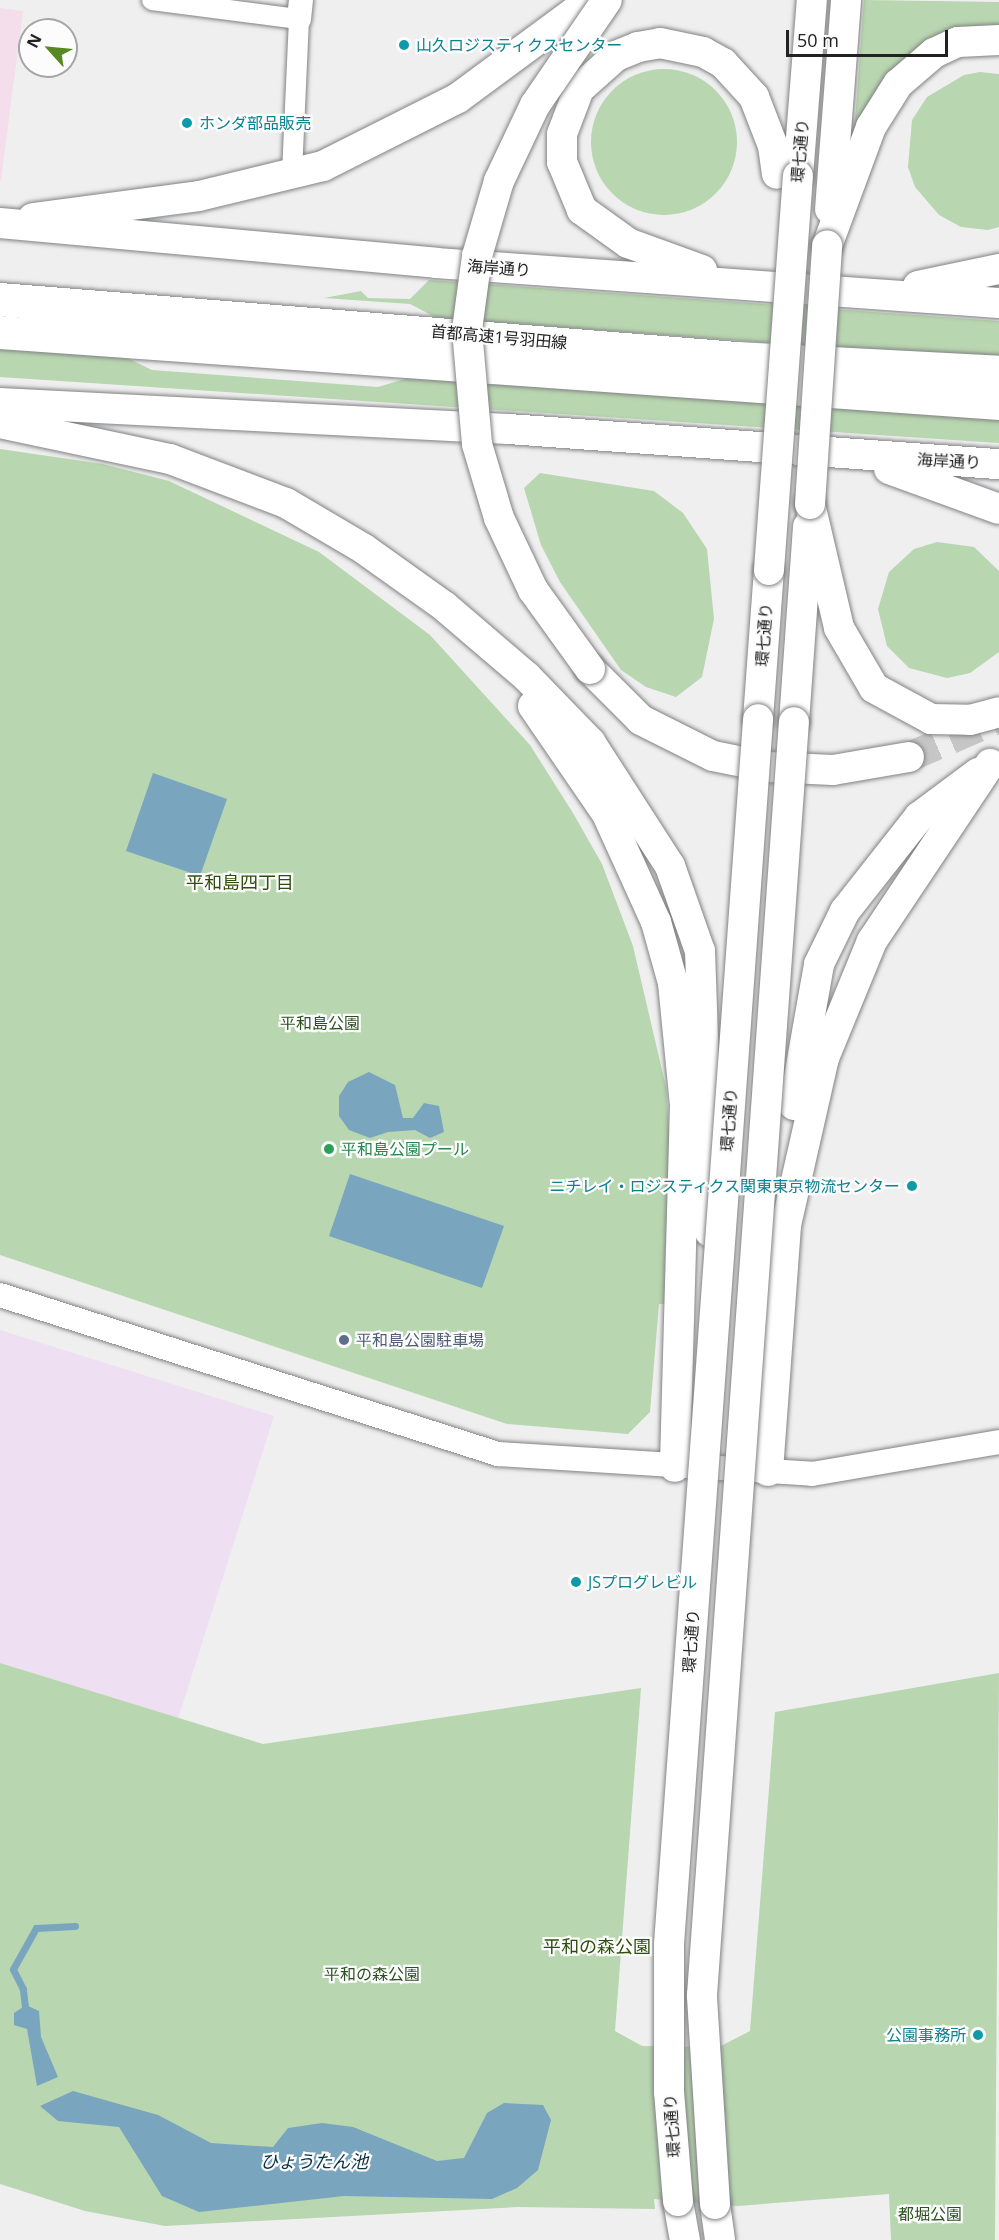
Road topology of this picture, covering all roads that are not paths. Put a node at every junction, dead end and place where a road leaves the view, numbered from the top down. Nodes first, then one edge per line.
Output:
1 (152, 0) edge
2 (591, 0) edge
3 (607, 0) edge
4 (812, 0) edge
5 (846, 0) edge
6 (300, 9) edge
7 (999, 40) edge
8 (787, 175) junction
9 (292, 176) junction
10 (841, 179) junction
11 (0, 223) edge
12 (999, 269) edge
13 (756, 285) junction
14 (134, 286) dead end
15 (877, 293) junction
16 (0, 299) edge
17 (999, 303) edge
18 (358, 326) junction
19 (0, 332) edge
20 (999, 372) edge
21 (0, 403) edge
22 (999, 403) edge
23 (0, 423) edge
24 (845, 456) junction
25 (999, 464) edge
26 (999, 509) edge
27 (816, 573) junction
28 (482, 639) junction
29 (999, 712) edge
30 (909, 757) tunnel mouth
31 (995, 761) edge
32 (0, 1295) edge
33 (714, 1318) junction
34 (751, 1323) junction
35 (999, 1442) edge
36 (675, 1467) junction
37 (768, 1471) junction
38 (684, 2240) edge
39 (720, 2240) edge

1 - 6 street
2 - 9 main road
3 - 30 main road, bridge
4 - 8 main road, 環七通り
5 - 10 main road, 環七通り
6 - 9 street
7 - 10 main road
8 - 13 main road
8 - 33 main road, 環七通り, bridge
9 - 11 main road
10 - 27 main road, 環七通り, bridge
11 - 13 main road, 海岸通り
12 - 15 main road
13 - 15 main road, 海岸通り
14 - 18 highway
15 - 17 main road, 海岸通り
16 - 18 highway, 首都高速1号羽田線
18 - 20 highway, 首都高速1号羽田線
19 - 22 highway, 首都高速1号羽田線
21 - 24 main road, 海岸通り
23 - 28 main road
24 - 25 main road, 海岸通り
24 - 26 main road
27 - 29 main road
27 - 34 main road, 環七通り, bridge
28 - 33 main road, bridge
28 - 36 main road
31 - 34 main road, bridge
31 - 37 main road
32 - 36 street
33 - 38 main road, 環七通り, bridge
34 - 39 main road, 環七通り, bridge
35 - 37 street
36 - 37 street

